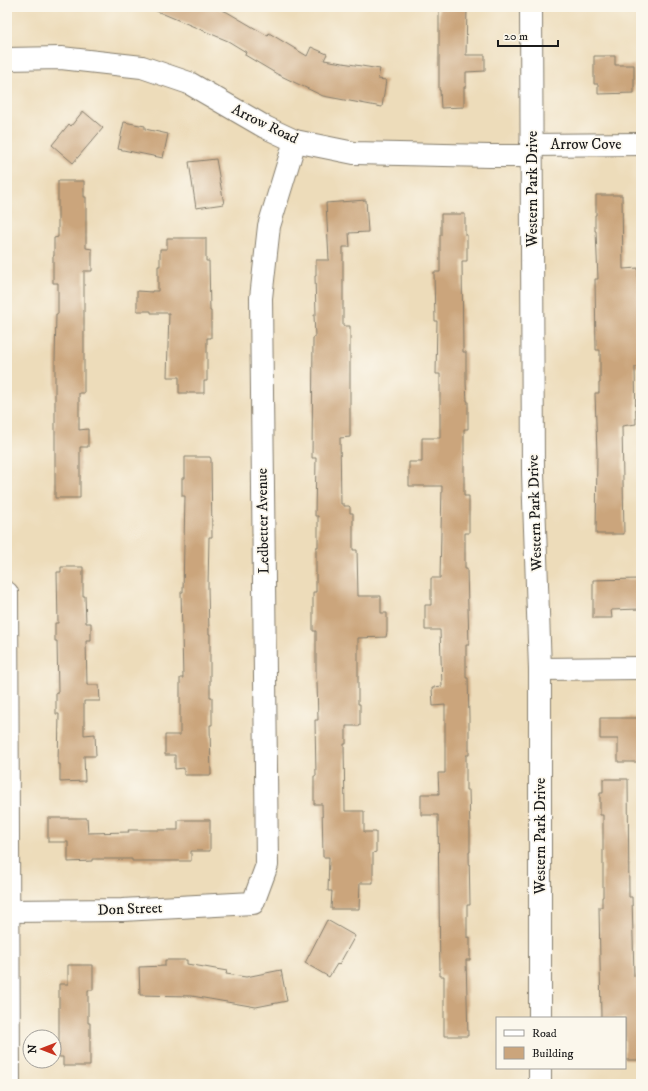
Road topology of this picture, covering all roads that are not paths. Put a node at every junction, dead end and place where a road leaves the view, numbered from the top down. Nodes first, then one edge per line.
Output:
1 (531, 7) edge
2 (7, 59) edge
3 (296, 141) junction
4 (641, 144) edge
5 (531, 150) junction
6 (7, 593) edge
7 (641, 668) edge
8 (540, 669) junction
9 (253, 903) joint
10 (8, 911) edge
11 (540, 1017) edge
12 (540, 1069) edge
13 (9, 1084) edge
14 (540, 1084) edge

1 - 5 street, Western Park Drive
2 - 3 street, Arrow Road
3 - 5 street, Arrow Road
3 - 9 street, Ledbetter Avenue
4 - 5 street, Arrow Cove
5 - 8 street, Western Park Drive
6 - 10 street
7 - 8 street
8 - 11 street, Western Park Drive
9 - 10 street, Don Street
10 - 13 street
12 - 14 street

